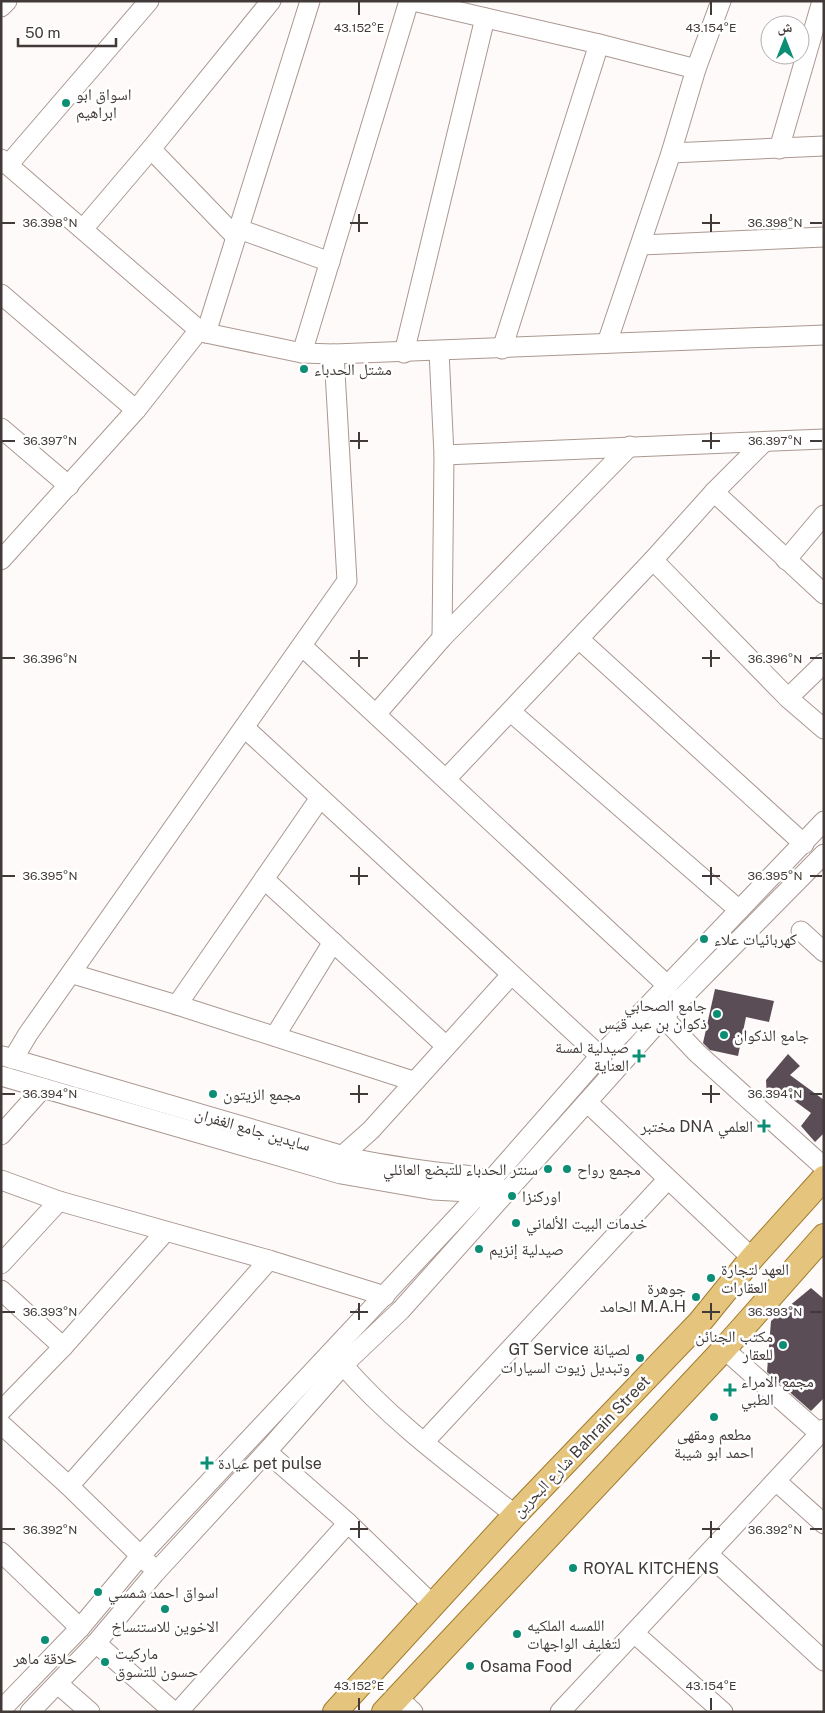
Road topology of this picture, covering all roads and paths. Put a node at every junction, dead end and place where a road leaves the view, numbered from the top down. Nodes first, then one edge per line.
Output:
1 (7, 1) edge
2 (149, 1) edge
3 (270, 1) edge
4 (310, 1) edge
5 (409, 1) edge
6 (413, 1) edge
7 (721, 1) edge
8 (822, 1) edge
9 (464, 7) edge
10 (1, 8) edge
11 (485, 18) junction
12 (599, 44) junction
13 (696, 69) junction
14 (824, 146) edge
15 (151, 149) junction
16 (779, 149) junction
17 (671, 153) junction
18 (4, 162) edge
19 (83, 229) junction
20 (237, 233) junction
21 (824, 237) edge
22 (641, 245) junction
23 (330, 262) junction
24 (1, 294) edge
25 (202, 332) junction
26 (824, 336) edge
27 (607, 343) junction
28 (502, 349) junction
29 (439, 351) junction
30 (302, 353) junction
31 (404, 353) junction
32 (334, 354) junction
33 (136, 410) junction
34 (1, 428) edge
35 (824, 438) edge
36 (764, 442) junction
37 (630, 446) junction
38 (444, 455) junction
39 (69, 486) junction
40 (714, 492) junction
41 (824, 515) edge
42 (2, 558) edge
43 (653, 560) junction
44 (786, 560) junction
45 (824, 594) edge
46 (442, 638) junction
47 (579, 639) junction
48 (302, 646) junction
49 (824, 663) edge
50 (788, 698) junction
51 (511, 712) junction
52 (376, 714) junction
53 (244, 728) junction
54 (824, 729) edge
55 (446, 779) junction
56 (320, 798) junction
57 (824, 821) edge
58 (804, 844) junction
59 (824, 854) edge
60 (264, 879) junction
61 (739, 910) junction
62 (801, 931) dead end
63 (332, 942) junction
64 (702, 949) junction
65 (824, 952) edge
66 (716, 962) junction
67 (72, 974) junction
68 (511, 975) junction
69 (668, 986) junction
70 (177, 1005) junction
71 (663, 1017) junction
72 (275, 1036) junction
73 (446, 1046) junction
74 (600, 1056) junction
75 (7, 1057) edge
76 (1, 1076) edge
77 (413, 1081) junction
78 (43, 1088) junction
79 (587, 1102) junction
80 (1, 1135) edge
81 (343, 1156) junction
82 (824, 1167) edge
83 (668, 1178) junction
84 (824, 1178) edge
85 (1, 1180) edge
86 (485, 1188) junction
87 (500, 1199) junction
88 (59, 1201) junction
89 (165, 1232) junction
90 (824, 1236) edge
91 (752, 1258) junction
92 (269, 1260) junction
93 (1, 1264) edge
94 (1, 1290) edge
95 (385, 1296) junction
96 (63, 1348) junction
97 (724, 1349) junction
98 (343, 1365) junction
99 (632, 1393) junction
100 (1, 1411) edge
101 (660, 1416) junction
102 (1, 1424) edge
103 (822, 1432) edge
104 (424, 1442) junction
105 (267, 1452) junction
106 (776, 1481) junction
107 (69, 1486) junction
108 (194, 1498) junction
109 (209, 1514) junction
110 (515, 1515) junction
111 (348, 1523) junction
112 (824, 1524) edge
113 (708, 1554) junction
114 (2, 1555) edge
115 (141, 1555) junction
116 (155, 1573) junction
117 (434, 1606) junction
118 (80, 1628) junction
119 (634, 1633) junction
120 (96, 1642) junction
121 (824, 1661) edge
122 (58, 1684) junction
123 (398, 1707) edge
124 (1, 1710) edge
125 (566, 1710) edge
126 (30, 1712) edge
127 (90, 1712) edge
128 (176, 1712) edge
129 (335, 1712) edge
130 (723, 1712) edge

1 - 10 street
2 - 18 street
3 - 15 street
4 - 20 street
5 - 23 street
6 - 9 street
7 - 13 street
8 - 16 street
9 - 11 street
11 - 12 street
11 - 31 street
12 - 13 street
12 - 28 street
13 - 17 street
14 - 16 street
15 - 19 street
15 - 20 street
16 - 17 street
17 - 22 street
18 - 19 street
19 - 25 street
20 - 23 street
20 - 25 street
21 - 22 street
22 - 27 street
23 - 30 street
24 - 33 street
25 - 30 street
25 - 33 street
26 - 27 street
27 - 28 street
28 - 29 street
29 - 31 street
29 - 38 street
30 - 32 street
31 - 32 street
32 - 48 street
33 - 39 street
34 - 39 street
35 - 36 street
36 - 37 street
36 - 40 street
37 - 38 street
37 - 46 street
38 - 46 street
39 - 42 street
40 - 43 street
40 - 44 street
41 - 44 street
43 - 47 street
43 - 50 street
44 - 45 street
46 - 52 street
47 - 51 street
47 - 58 street
48 - 52 street
48 - 53 street
49 - 50 street
50 - 54 street
51 - 55 street
51 - 61 street
52 - 55 street
53 - 56 street
53 - 67 street
55 - 69 street
56 - 60 street
56 - 68 street
57 - 58 street
58 - 61 street
59 - 66 street
60 - 63 street
60 - 70 street
61 - 64 street
62 - 65 street
63 - 72 street
63 - 73 street
64 - 66 street
64 - 69 street
66 - 71 street
67 - 70 street
67 - 75 street
68 - 73 street
68 - 74 street
69 - 74 street
70 - 72 street
71 - 79 street
71 - 82 street
72 - 77 street
73 - 77 street
74 - 86 street
75 - 81 street, سايدين جامع الغفران
76 - 78 street, سايدين جامع الغفران
77 - 81 street
78 - 80 street
78 - 86 street, سايدين جامع الغفران
79 - 83 street
79 - 87 street
81 - 86 street, سايدين جامع الغفران
83 - 91 street
83 - 104 street
84 - 91 main road, شارع البحرين Bahrain Street
85 - 88 street
86 - 87 street, سايدين جامع الغفران
86 - 95 street
87 - 98 street
88 - 89 street
88 - 93 street
89 - 92 street
89 - 96 street
90 - 97 main road
91 - 99 main road, شارع البحرين Bahrain Street
92 - 95 street
92 - 107 street
94 - 96 street
95 - 108 street
96 - 100 street
97 - 101 main road
97 - 103 street
98 - 104 street
98 - 105 street
99 - 101 main road
99 - 110 main road, شارع البحرين Bahrain Street
101 - 123 main road
102 - 107 street
103 - 106 street
104 - 110 street
105 - 109 street
105 - 111 street
106 - 112 street
106 - 113 street
107 - 115 street
108 - 109 street
108 - 115 street
109 - 116 street
110 - 117 main road, شارع البحرين Bahrain Street
111 - 117 street
111 - 128 street
113 - 119 street
113 - 121 street
114 - 118 street
115 - 116 street
115 - 118 street
116 - 120 street
117 - 129 main road, شارع البحرين Bahrain Street
118 - 124 street
119 - 125 street
119 - 130 street
120 - 122 street
120 - 128 street
122 - 126 street
122 - 127 street

